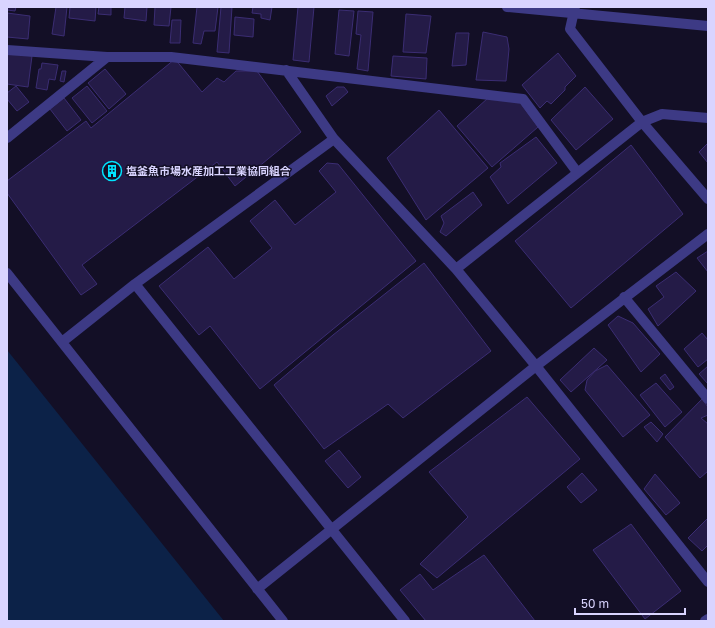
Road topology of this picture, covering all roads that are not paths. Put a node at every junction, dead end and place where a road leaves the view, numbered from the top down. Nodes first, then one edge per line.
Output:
1 (508, 7) edge
2 (574, 10) edge
3 (708, 26) edge
4 (7, 50) edge
5 (107, 57) junction
6 (286, 70) junction
7 (708, 118) edge
8 (642, 122) junction
9 (7, 138) edge
10 (334, 139) junction
11 (577, 172) junction
12 (708, 200) edge
13 (708, 234) edge
14 (456, 269) junction
15 (7, 273) edge
16 (135, 284) junction
17 (624, 297) junction
18 (62, 342) junction
19 (536, 366) junction
20 (708, 399) edge
21 (331, 531) junction
22 (708, 582) edge
23 (257, 589) junction
24 (708, 619) edge
25 (283, 621) edge
26 (405, 621) edge
27 (705, 621) edge

1 - 2 street
2 - 3 street
2 - 8 street
4 - 5 street
5 - 6 street
5 - 9 street
6 - 10 street
6 - 11 street
7 - 8 street
8 - 11 street
8 - 12 street
10 - 14 street
10 - 16 street
11 - 14 street
13 - 17 street
14 - 19 street
15 - 18 street
16 - 18 street
16 - 21 street
17 - 19 street
17 - 20 street
18 - 23 street
19 - 21 street
19 - 22 street
21 - 23 street
21 - 26 street
23 - 25 street
24 - 27 street

